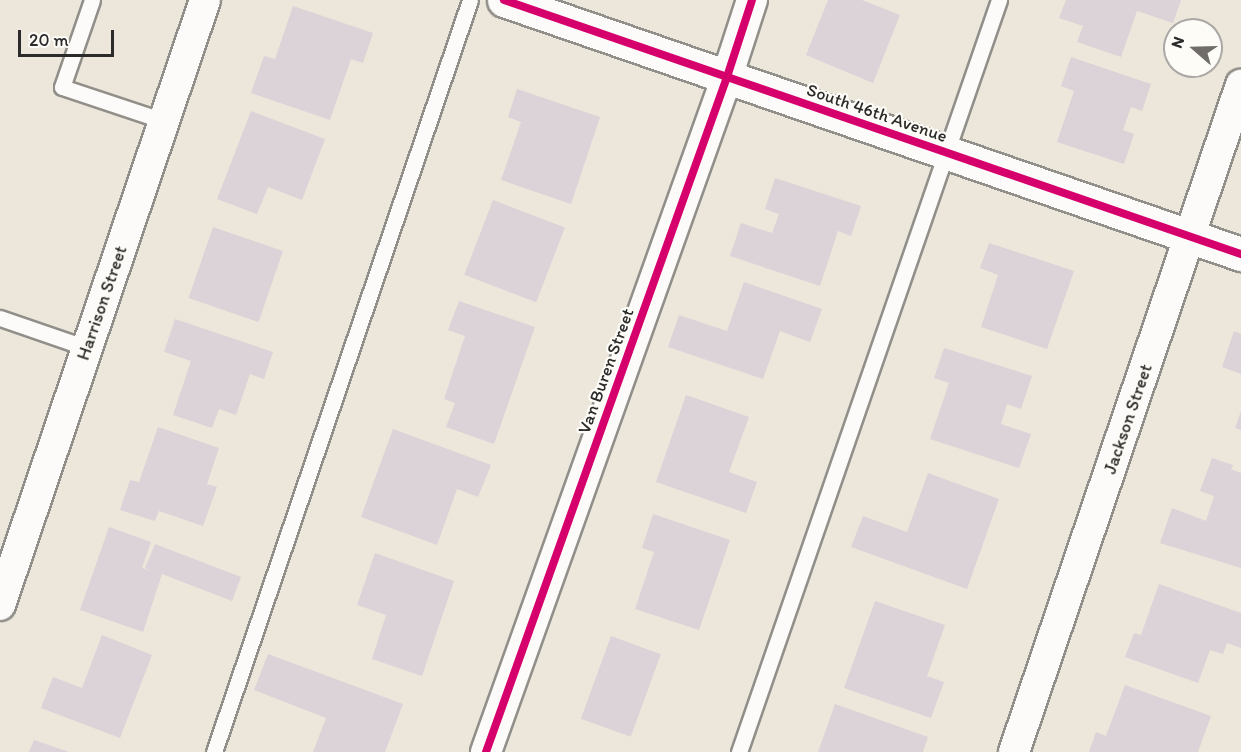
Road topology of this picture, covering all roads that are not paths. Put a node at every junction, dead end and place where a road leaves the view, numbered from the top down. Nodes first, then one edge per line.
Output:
1 (92, 0) edge
2 (205, 0) edge
3 (470, 0) edge
4 (504, 0) edge
5 (752, 0) edge
6 (999, 0) edge
7 (727, 77) junction
8 (1241, 85) edge
9 (164, 121) junction
10 (948, 153) junction
11 (1190, 236) junction
12 (1241, 254) edge
13 (0, 318) edge
14 (87, 348) junction
15 (0, 605) edge
16 (214, 752) edge
17 (486, 752) edge
18 (739, 752) edge
19 (1014, 752) edge

1 - 9 lane
2 - 9 street, Harrison Street
3 - 16 lane
4 - 7 street, South 46th Avenue
5 - 7 street, Van Buren Street
6 - 10 lane
7 - 10 street, South 46th Avenue
7 - 17 street, Van Buren Street
8 - 11 street, Jackson Street
9 - 14 street, Harrison Street
10 - 11 street, South 46th Avenue
10 - 18 lane
11 - 12 street, South 46th Avenue
11 - 19 street, Jackson Street
13 - 14 lane
14 - 15 street, Harrison Street

